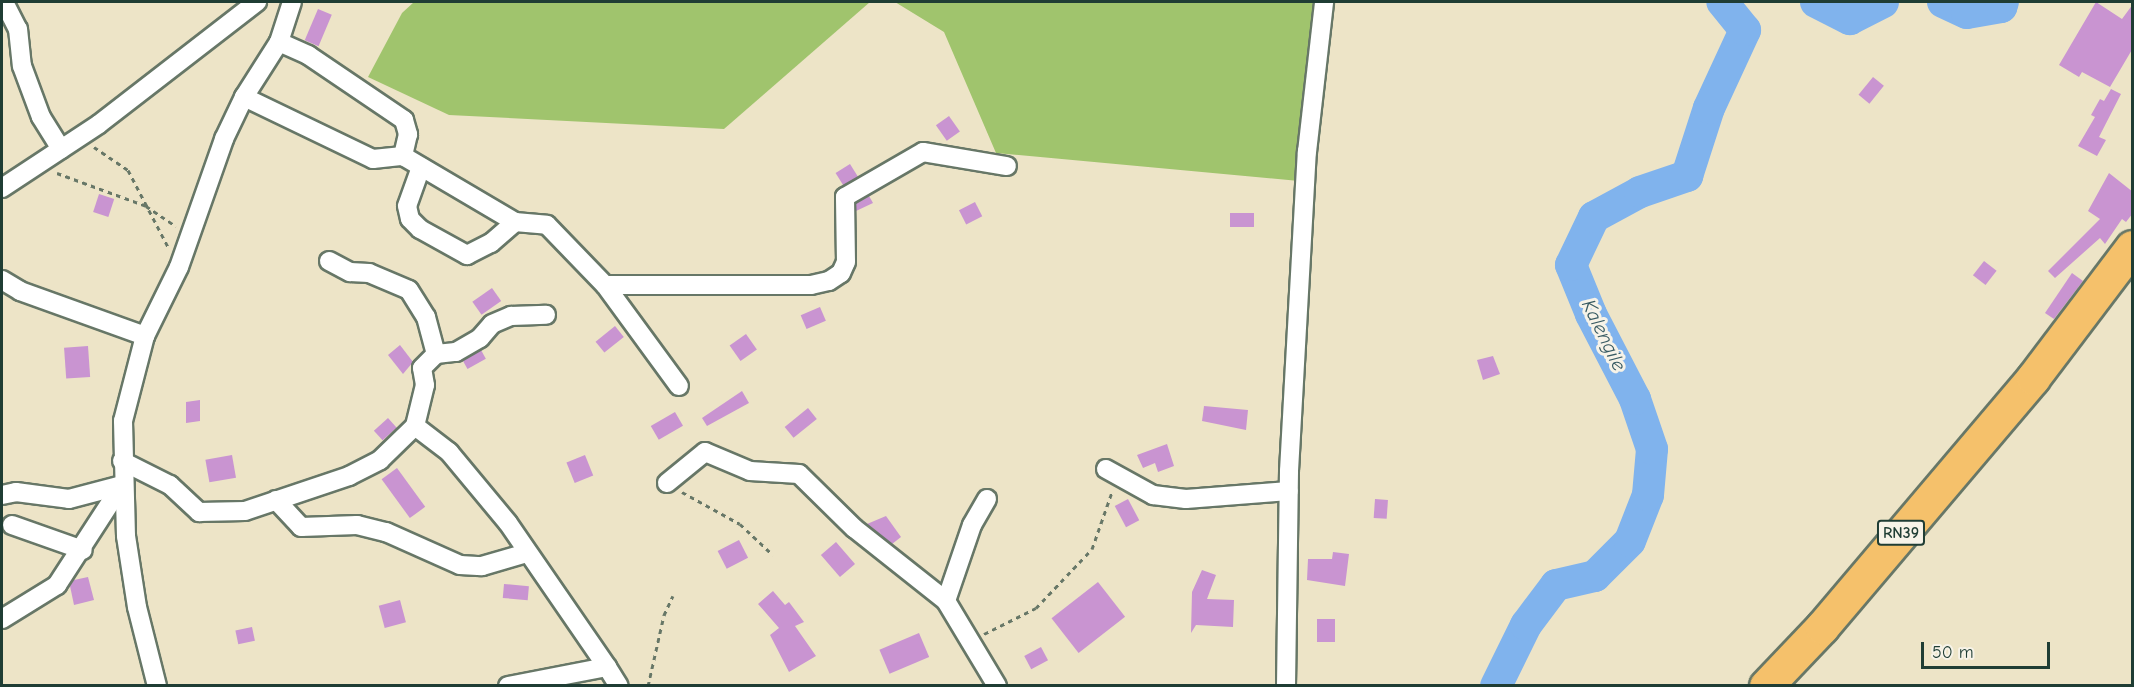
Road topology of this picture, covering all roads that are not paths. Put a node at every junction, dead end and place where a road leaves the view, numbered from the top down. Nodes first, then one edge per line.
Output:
1 (4, 2) edge
2 (257, 2) edge
3 (1324, 2) edge
4 (289, 3) edge
5 (279, 42) junction
6 (244, 97) junction
7 (61, 148) junction
8 (403, 156) junction
9 (421, 166) junction
10 (1007, 166) dead end
11 (2, 188) edge
12 (515, 222) junction
13 (2133, 247) edge
14 (329, 261) dead end
15 (2, 280) edge
16 (605, 285) junction
17 (546, 315) dead end
18 (145, 336) junction
19 (436, 354) junction
20 (679, 386) dead end
21 (415, 426) junction
22 (122, 461) junction
23 (1106, 469) road end
24 (667, 483) road end
25 (122, 485) junction
26 (1289, 491) junction
27 (2, 495) edge
28 (987, 499) dead end
29 (276, 500) junction
30 (12, 525) dead end
31 (83, 550) junction
32 (527, 553) junction
33 (946, 601) junction
34 (2, 619) edge
35 (607, 667) junction
36 (157, 686) edge
37 (508, 686) edge
38 (619, 686) edge
39 (997, 686) edge
40 (1286, 686) edge
41 (1766, 686) edge

1 - 7 street
2 - 7 street
3 - 26 street
4 - 5 street
5 - 6 street
5 - 8 street
6 - 8 street
6 - 18 street
7 - 11 street
8 - 9 street
9 - 12 street
9 - 12 street
10 - 16 street
12 - 16 street
13 - 41 highway, RN39
14 - 19 street
15 - 18 street
16 - 20 street
17 - 19 street
18 - 22 street
19 - 21 street
21 - 29 street
21 - 32 street
22 - 25 street
22 - 29 street
23 - 26 street
24 - 33 street
25 - 27 street
25 - 31 street
25 - 36 street
26 - 40 street
28 - 33 street
29 - 32 street
30 - 31 street
31 - 34 street
32 - 35 street
33 - 39 street
35 - 37 street
35 - 38 street

